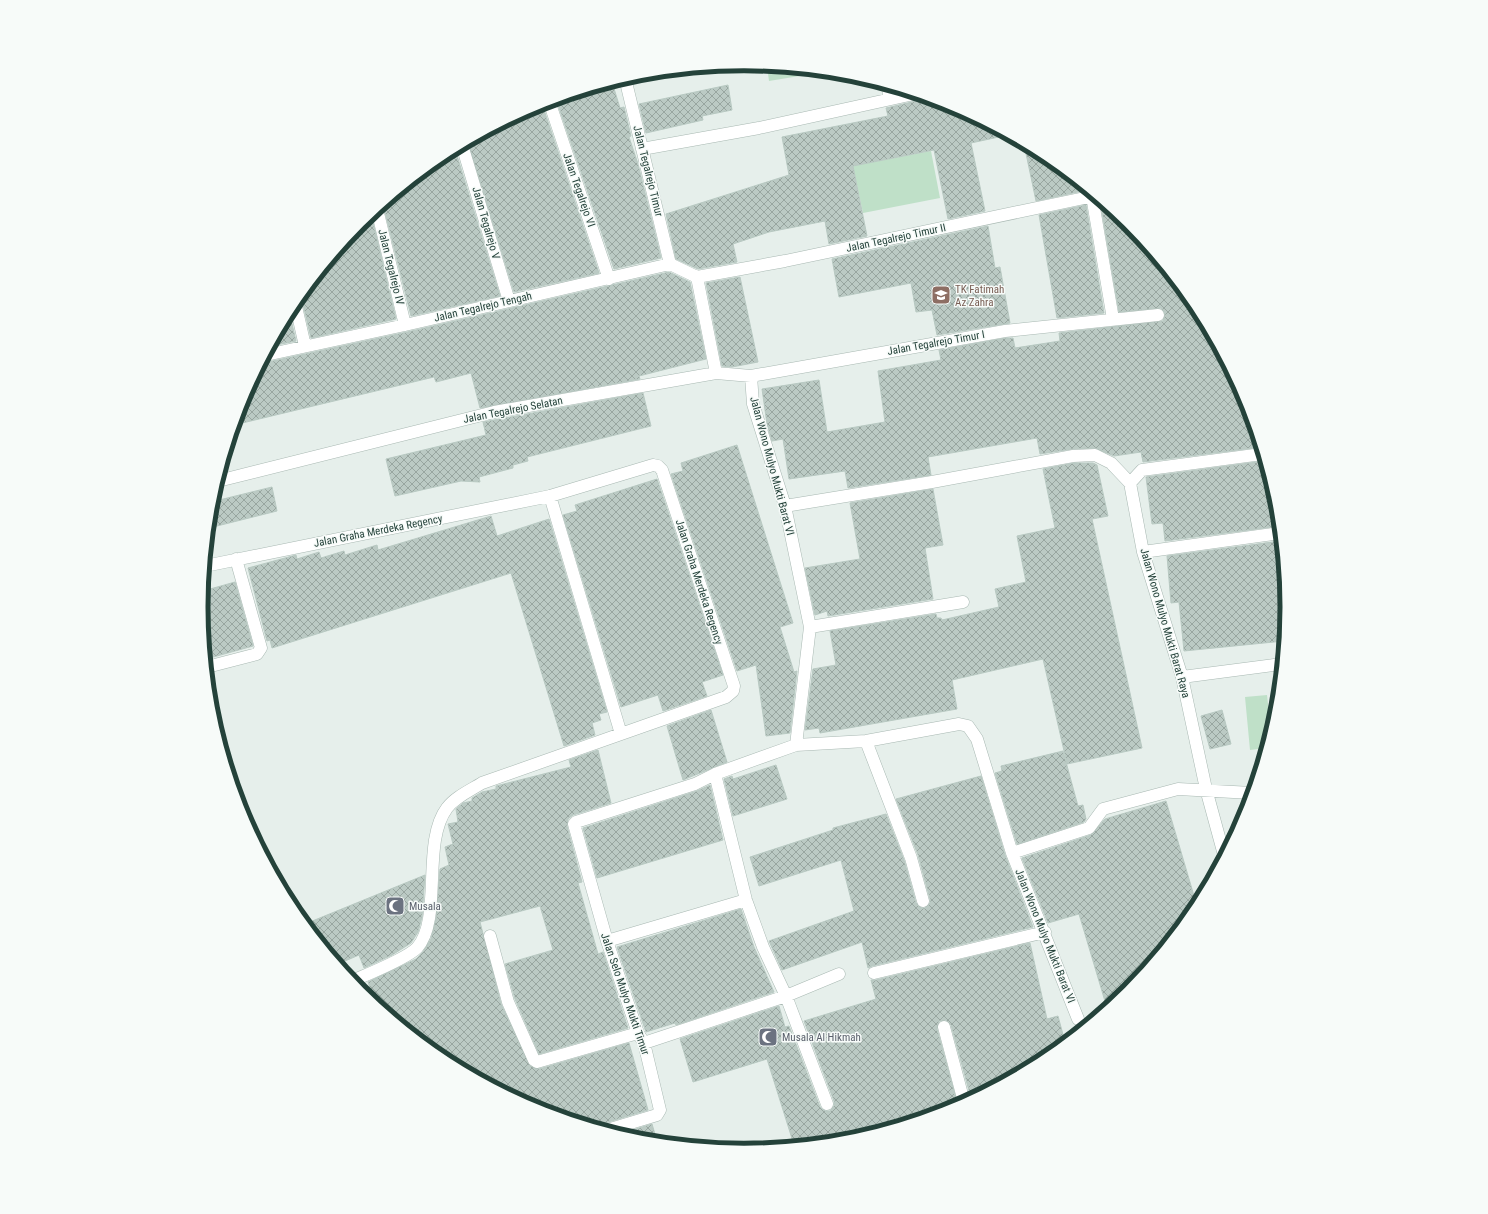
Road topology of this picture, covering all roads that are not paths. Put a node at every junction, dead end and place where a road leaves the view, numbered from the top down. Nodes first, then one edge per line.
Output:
1 (626, 84) edge
2 (889, 92) edge
3 (551, 107) edge
4 (642, 149) junction
5 (464, 150) edge
6 (1088, 197) edge
7 (1094, 201) edge
8 (379, 215) edge
9 (670, 264) junction
10 (697, 278) junction
11 (609, 279) junction
12 (509, 301) junction
13 (297, 311) edge
14 (1158, 315) dead end
15 (1113, 319) junction
16 (405, 325) junction
17 (305, 346) junction
18 (272, 354) edge
19 (716, 373) junction
20 (751, 376) junction
21 (1258, 455) edge
22 (223, 480) edge
23 (1130, 483) junction
24 (550, 496) junction
25 (785, 506) junction
26 (1275, 534) edge
27 (1144, 552) junction
28 (236, 560) junction
29 (210, 565) edge
30 (963, 602) dead end
31 (810, 627) junction
32 (1276, 665) edge
33 (212, 666) edge
34 (1182, 677) junction
35 (621, 734) junction
36 (866, 741) junction
37 (796, 745) junction
38 (715, 774) junction
39 (1206, 789) junction
40 (1247, 792) edge
41 (1222, 849) edge
42 (1012, 853) junction
43 (746, 900) junction
44 (923, 902) dead end
45 (1045, 932) junction
46 (490, 936) dead end
47 (607, 941) junction
48 (874, 973) dead end
49 (839, 974) dead end
50 (358, 978) edge
51 (786, 996) junction
52 (1078, 1019) dead end
53 (944, 1027) dead end
54 (641, 1038) junction
55 (962, 1096) edge
56 (827, 1104) dead end
57 (615, 1127) edge

1 - 4 street, Jalan Tegalrejo Timur
2 - 4 street
3 - 11 street, Jalan Tegalrejo VI
4 - 9 street, Jalan Tegalrejo Timur
5 - 12 street, Jalan Tegalrejo V
6 - 10 street, Jalan Tegalrejo Timur II
7 - 15 street
8 - 16 street, Jalan Tegalrejo IV
9 - 10 street
9 - 11 street, Jalan Tegalrejo Tengah
10 - 19 street
11 - 12 street, Jalan Tegalrejo Tengah
12 - 16 street, Jalan Tegalrejo Tengah
13 - 17 street
14 - 15 street, Jalan Tegalrejo Timur I
15 - 20 street, Jalan Tegalrejo Timur I
16 - 17 street, Jalan Tegalrejo Tengah
17 - 18 street, Jalan Tegalrejo Tengah
19 - 20 street, Jalan Tegalrejo Timur I
19 - 22 street, Jalan Tegalrejo Selatan
20 - 25 street, Jalan Wono Mulyo Mukti Barat VI
21 - 23 street
23 - 25 street
23 - 27 street, Jalan Wono Mulyo Mukti Barat Raya
24 - 28 street, Jalan Graha Merdeka Regency
24 - 35 street
24 - 35 street, Jalan Graha Merdeka Regency
25 - 31 street, Jalan Wono Mulyo Mukti Barat VI
26 - 27 street
27 - 34 street, Jalan Wono Mulyo Mukti Barat Raya
28 - 29 street, Jalan Graha Merdeka Regency
28 - 33 street
30 - 31 street
31 - 37 street, Jalan Wono Mulyo Mukti Barat VI
32 - 34 street
34 - 39 street, Jalan Wono Mulyo Mukti Barat Raya
35 - 50 street, Jalan Graha Merdeka Regency
36 - 37 street, Jalan Wono Mulyo Mukti Barat VI
36 - 42 street, Jalan Wono Mulyo Mukti Barat VI
36 - 44 street
37 - 38 street
38 - 43 street
38 - 47 street, Jalan Selo Mulyo Mukti Timur
39 - 40 street
39 - 41 street, Jalan Wono Mulyo Mukti Barat Raya
39 - 42 street
42 - 45 street, Jalan Wono Mulyo Mukti Barat VI
43 - 47 street
43 - 51 street
45 - 48 street
45 - 52 street, Jalan Wono Mulyo Mukti Barat VI
46 - 54 street
47 - 54 street, Jalan Selo Mulyo Mukti Timur
49 - 51 street
51 - 54 street
51 - 56 street
53 - 55 street
54 - 57 street, Jalan Selo Mulyo Mukti Timur

